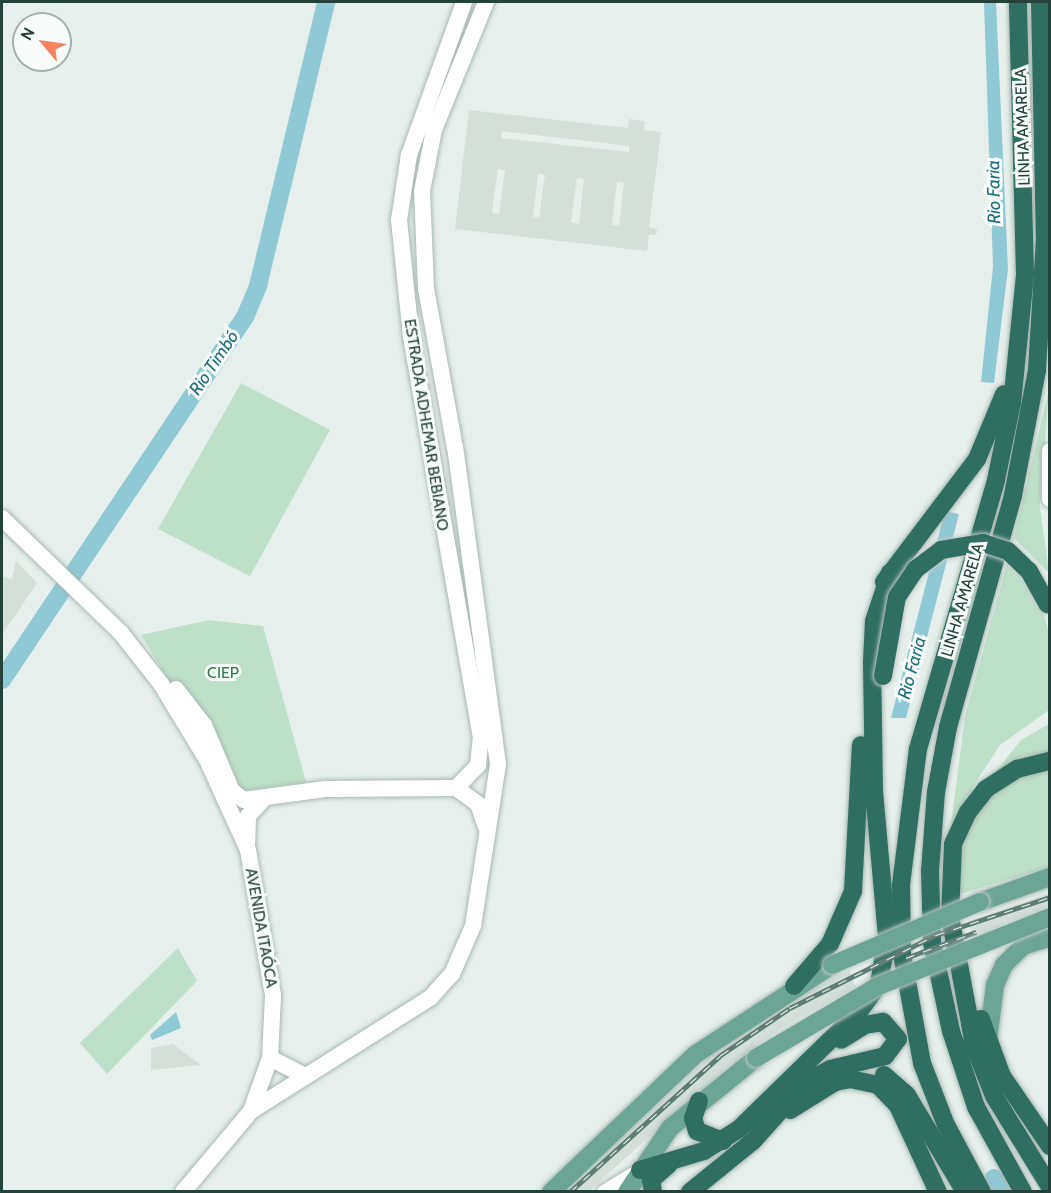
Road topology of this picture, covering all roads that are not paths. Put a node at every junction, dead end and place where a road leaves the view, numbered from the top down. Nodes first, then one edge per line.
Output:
1 (465, 2) edge
2 (486, 2) edge
3 (1018, 2) edge
4 (1040, 2) edge
5 (473, 38) junction
6 (444, 56) junction
7 (423, 241) junction
8 (400, 243) junction
9 (1050, 333) edge
10 (1018, 358) junction
11 (1037, 370) junction
12 (454, 448) junction
13 (1050, 451) edge
14 (433, 452) junction
15 (1050, 499) edge
16 (2, 518) edge
17 (890, 573) junction
18 (1048, 609) edge
19 (144, 662) junction
20 (1050, 761) edge
21 (456, 788) junction
22 (262, 800) junction
23 (488, 833) junction
24 (248, 850) junction
25 (1050, 878) edge
26 (1050, 917) edge
27 (1050, 937) edge
28 (932, 942) junction
29 (902, 954) junction
30 (794, 986) junction
31 (981, 1046) junction
32 (270, 1058) junction
33 (845, 1064) junction
34 (303, 1076) junction
35 (790, 1076) junction
36 (699, 1101) junction
37 (251, 1111) junction
38 (769, 1125) junction
39 (723, 1141) junction
40 (1050, 1146) edge
41 (678, 1160) junction
42 (640, 1170) junction
43 (1050, 1187) edge
44 (183, 1191) edge
45 (550, 1191) edge
46 (604, 1191) edge
47 (627, 1191) edge
48 (653, 1191) edge
49 (690, 1191) edge
50 (938, 1191) edge
51 (965, 1191) edge
52 (982, 1191) edge
53 (1023, 1191) edge

1 - 5 main road
1 - 6 main road, ESTRADA ADHEMAR BEBIANO
2 - 5 main road, ESTRADA ADHEMAR BEBIANO
3 - 10 highway, LINHA AMARELA
4 - 11 highway, LINHA AMARELA
5 - 6 main road
5 - 7 main road, ESTRADA ADHEMAR BEBIANO
6 - 8 main road, ESTRADA ADHEMAR BEBIANO
7 - 8 main road
7 - 12 main road, ESTRADA ADHEMAR BEBIANO
8 - 14 main road, ESTRADA ADHEMAR BEBIANO
9 - 11 highway
10 - 17 highway
10 - 29 highway, LINHA AMARELA
11 - 28 highway, LINHA AMARELA
12 - 14 main road
12 - 23 main road, ESTRADA ADHEMAR BEBIANO
13 - 15 main road
14 - 21 main road, ESTRADA ADHEMAR BEBIANO
16 - 19 main road, AVENIDA ITAÓCA
17 - 30 highway
17 - 35 highway
18 - 29 highway, bridge
19 - 22 main road, AVENIDA ITAÓCA
19 - 24 main road, AVENIDA ITAÓCA
20 - 31 highway
21 - 22 main road
21 - 23 main road, ESTRADA ADHEMAR BEBIANO
22 - 24 main road
23 - 34 main road, ESTRADA ADHEMAR BEBIANO
24 - 32 main road, AVENIDA ITAÓCA
25 - 30 main road, bridge
26 - 36 main road, bridge
27 - 31 main road
28 - 31 highway
28 - 53 highway, LINHA AMARELA
29 - 52 highway, LINHA AMARELA
30 - 45 main road
31 - 40 highway
31 - 43 highway
32 - 34 main road
32 - 37 main road, AVENIDA ITAÓCA
33 - 35 highway
33 - 38 highway
33 - 51 highway
34 - 37 main road, ESTRADA ADHEMAR BEBIANO
35 - 39 highway
36 - 39 highway
36 - 42 main road
37 - 44 main road, ESTRADA ADHEMAR BEBIANO
38 - 49 highway
38 - 50 highway
39 - 41 highway
41 - 42 highway
41 - 48 highway
42 - 46 street
42 - 47 main road

